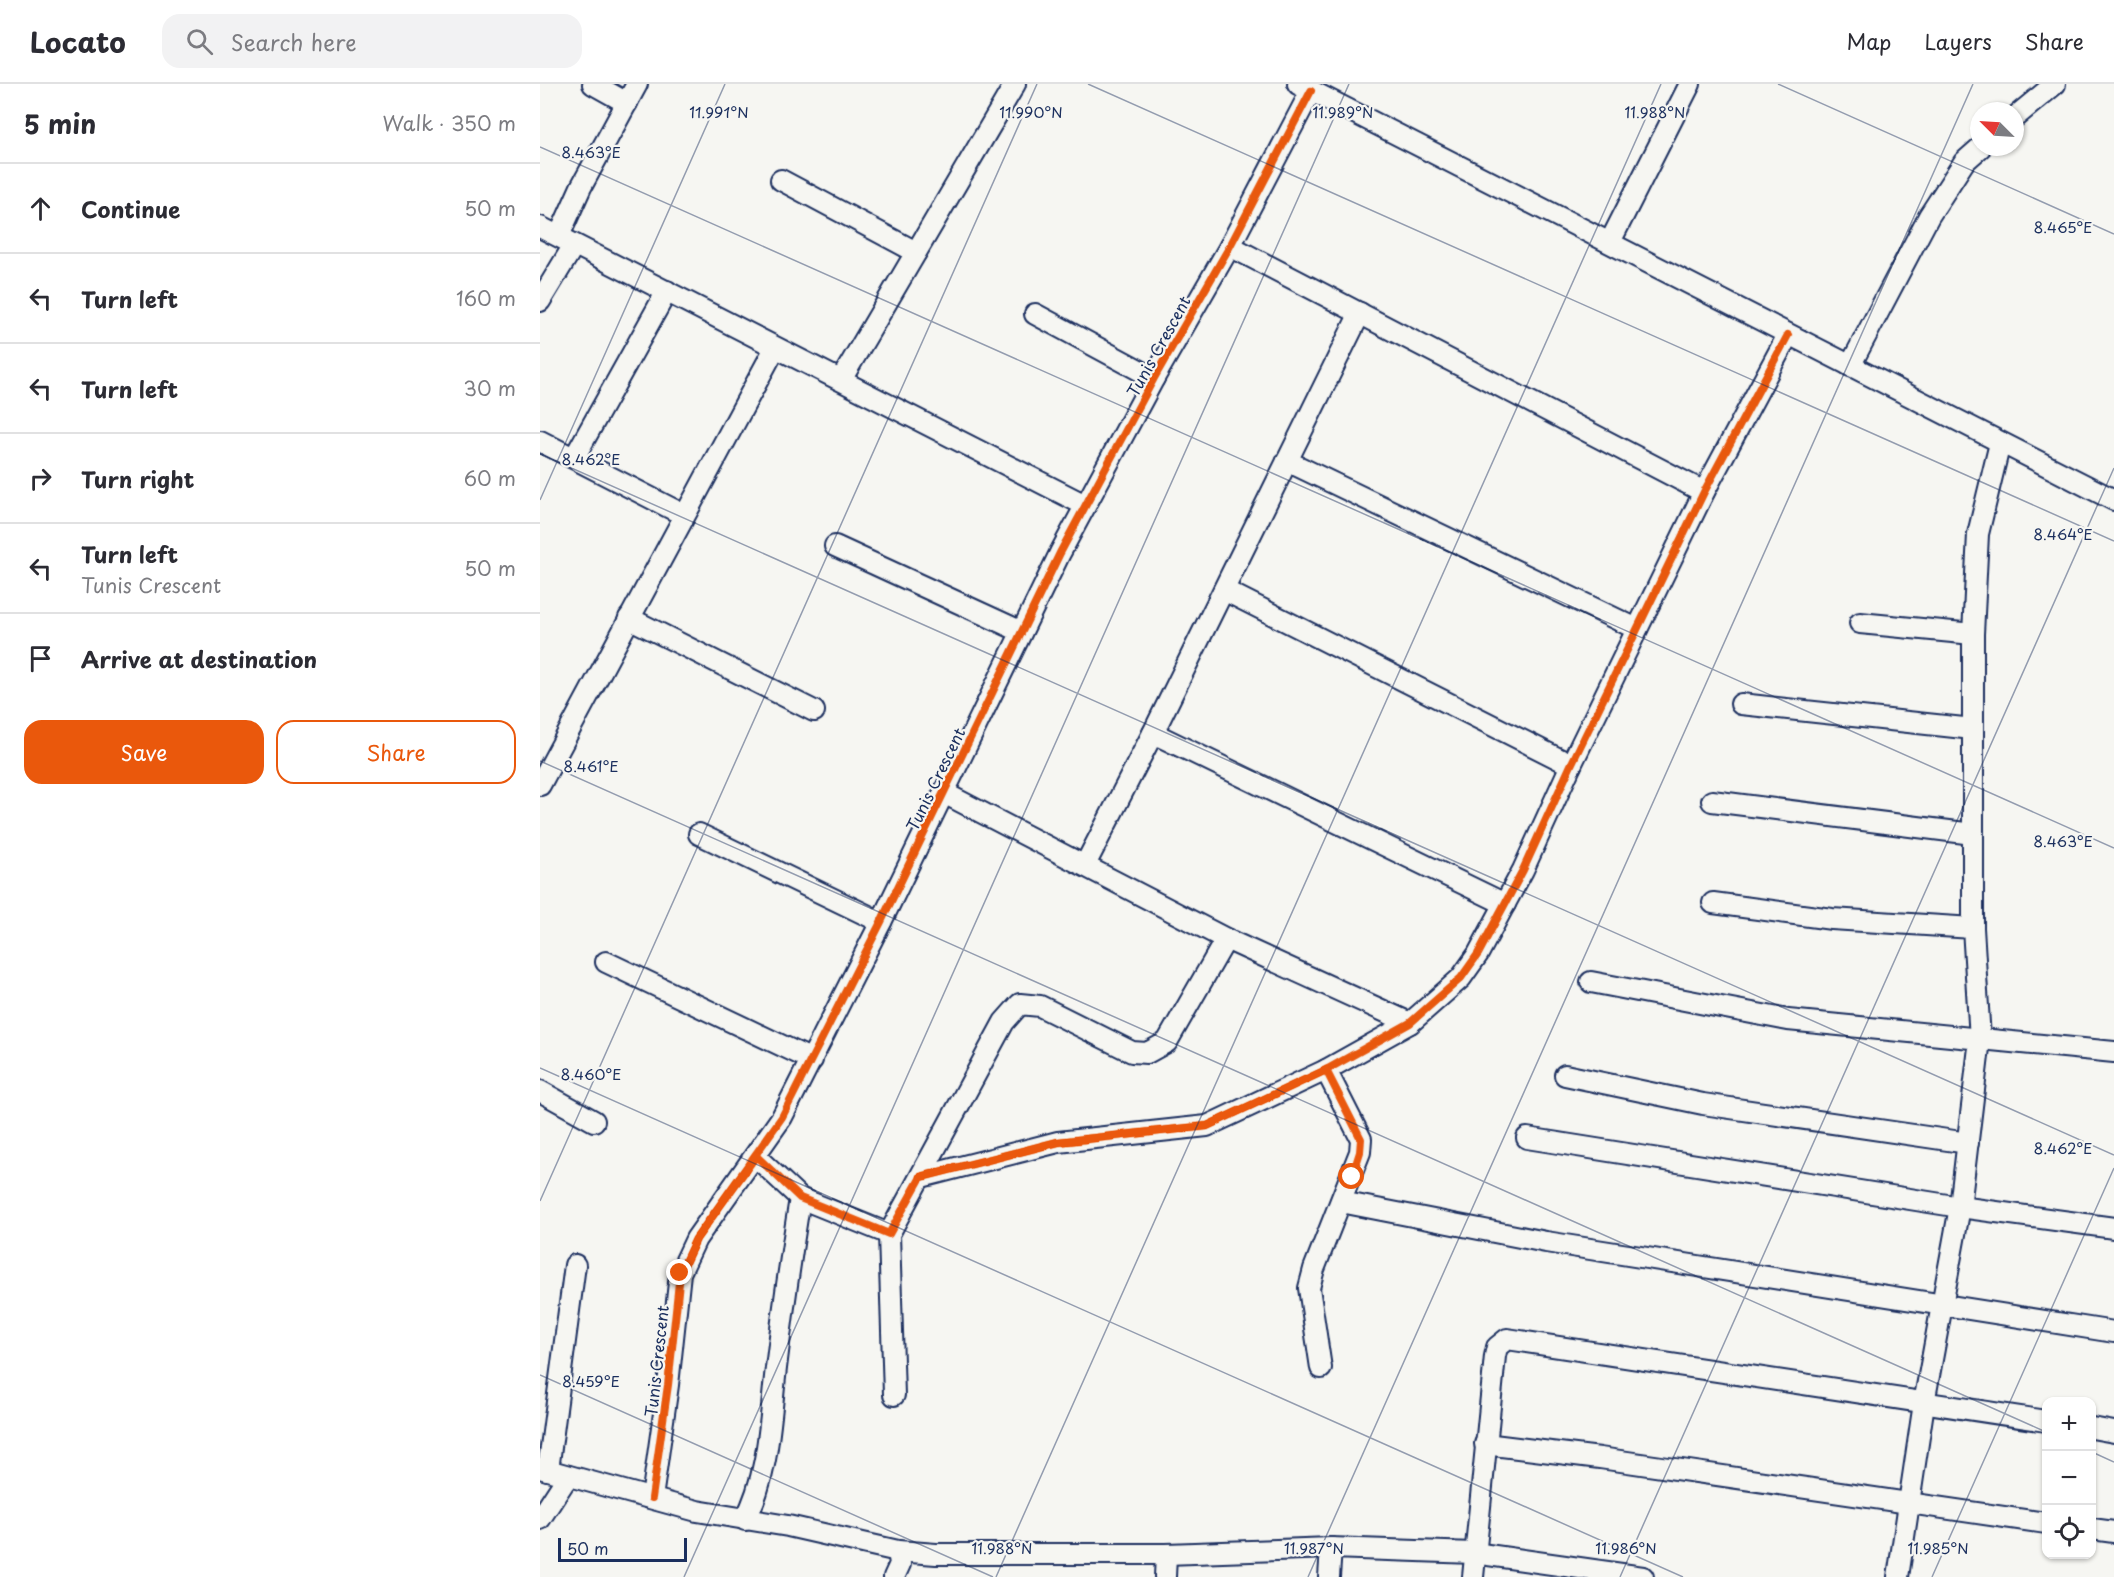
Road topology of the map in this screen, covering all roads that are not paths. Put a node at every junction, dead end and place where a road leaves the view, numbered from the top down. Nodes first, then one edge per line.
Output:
1 (593, 84) edge
2 (637, 84) edge
3 (1015, 84) edge
4 (1690, 84) edge
5 (2055, 84) edge
6 (1305, 87) edge
7 (627, 103) junction
8 (2024, 110) edge
9 (1971, 156) edge
10 (781, 180) dead end
11 (540, 227) edge
12 (566, 240) junction
13 (1610, 242) junction
14 (1230, 246) junction
15 (916, 252) junction
16 (667, 291) junction
17 (540, 302) edge
18 (1360, 313) junction
19 (1035, 314) dead end
20 (1788, 335) junction
21 (775, 348) junction
22 (1850, 366) junction
23 (1154, 378) junction
24 (841, 380) junction
25 (541, 443) edge
26 (2000, 443) junction
27 (574, 458) junction
28 (1287, 461) junction
29 (1704, 492) junction
30 (2114, 500) edge
31 (1085, 506) junction
32 (684, 515) junction
33 (835, 546) dead end
34 (1224, 590) junction
35 (628, 618) junction
36 (1860, 623) dead end
37 (1637, 629) junction
38 (1020, 631) junction
39 (1973, 634) junction
40 (1741, 704) dead end
41 (814, 711) dead end
42 (1973, 729) junction
43 (1153, 733) junction
44 (1571, 765) junction
45 (540, 785) edge
46 (944, 793) junction
47 (1712, 801) dead end
48 (699, 834) dead end
49 (1973, 834) junction
50 (1085, 865) junction
51 (1713, 903) dead end
52 (1505, 904) junction
53 (881, 922) junction
54 (1972, 928) junction
55 (1226, 939) junction
56 (606, 962) dead end
57 (1591, 982) dead end
58 (1410, 1023) junction
59 (1980, 1039) junction
60 (2114, 1052) edge
61 (812, 1060) junction
62 (1326, 1070) junction
63 (1565, 1075) dead end
64 (540, 1090) edge
65 (594, 1121) dead end
66 (1527, 1138) dead end
67 (1968, 1143) junction
68 (756, 1156) junction
69 (921, 1177) junction
70 (800, 1198) junction
71 (1341, 1202) junction
72 (1960, 1208) junction
73 (2114, 1228) edge
74 (889, 1234) junction
75 (575, 1265) dead end
76 (1942, 1303) junction
77 (2114, 1332) edge
78 (1321, 1368) dead end
79 (894, 1395) dead end
80 (1924, 1403) junction
81 (2042, 1420) edge
82 (2096, 1429) edge
83 (2114, 1432) edge
84 (1485, 1444) junction
85 (544, 1469) edge
86 (568, 1476) junction
87 (652, 1498) junction
88 (1909, 1505) junction
89 (540, 1519) edge
90 (751, 1522) junction
91 (2042, 1522) edge
92 (2096, 1530) edge
93 (2114, 1532) edge
94 (1331, 1548) junction
95 (898, 1551) junction
96 (1474, 1553) junction
97 (1166, 1554) junction
98 (894, 1577) edge
99 (1165, 1577) edge
100 (1329, 1577) edge
101 (1473, 1577) edge
102 (1643, 1577) edge
103 (1898, 1577) edge

1 - 7 street
2 - 7 street
3 - 15 street
4 - 13 street
5 - 8 street
6 - 13 street
6 - 14 street, Tunis Crescent
7 - 12 street
9 - 22 street
10 - 15 street
11 - 12 street
12 - 16 street
12 - 17 street
13 - 20 street
14 - 18 street
14 - 23 street, Tunis Crescent
15 - 24 street
16 - 21 street
16 - 27 street
18 - 28 street
18 - 29 street
19 - 23 street
20 - 22 street
20 - 29 street
21 - 24 street
21 - 32 street
22 - 26 street
23 - 31 street, Tunis Crescent
24 - 31 street
25 - 27 street
26 - 30 street
26 - 39 street
27 - 32 street
28 - 34 street
28 - 37 street
29 - 37 street
31 - 38 street, Tunis Crescent
32 - 35 street
33 - 38 street
34 - 43 street
34 - 44 street
35 - 41 street
35 - 45 street
36 - 39 street
37 - 44 street
38 - 46 street, Tunis Crescent
39 - 42 street
40 - 42 street
42 - 49 street
43 - 50 street
43 - 52 street
44 - 52 street
46 - 50 street
46 - 53 street, Tunis Crescent
47 - 49 street
48 - 53 street
49 - 54 street
50 - 55 street
51 - 54 street
52 - 58 street
53 - 61 street, Tunis Crescent
54 - 59 street
55 - 58 street
55 - 69 street
56 - 61 street
57 - 59 street
58 - 62 street
59 - 60 street
59 - 67 street
61 - 68 street, Tunis Crescent
62 - 69 street
62 - 71 street
63 - 67 street
64 - 65 street
66 - 72 street
67 - 72 street
68 - 70 street
68 - 87 street, Tunis Crescent
69 - 74 street
70 - 74 street
70 - 90 street
71 - 76 street
71 - 78 street
72 - 73 street
72 - 76 street
74 - 79 street
75 - 85 street
76 - 77 street
76 - 80 street
80 - 81 street
80 - 84 street
80 - 88 street
82 - 83 street
84 - 88 street
84 - 96 street
85 - 86 street
86 - 87 street
86 - 89 street
87 - 90 street
88 - 91 street
88 - 103 street
90 - 95 street
92 - 93 street
94 - 96 street
94 - 97 street
94 - 100 street
95 - 97 street
95 - 98 street
96 - 101 street
96 - 102 street
97 - 99 street

